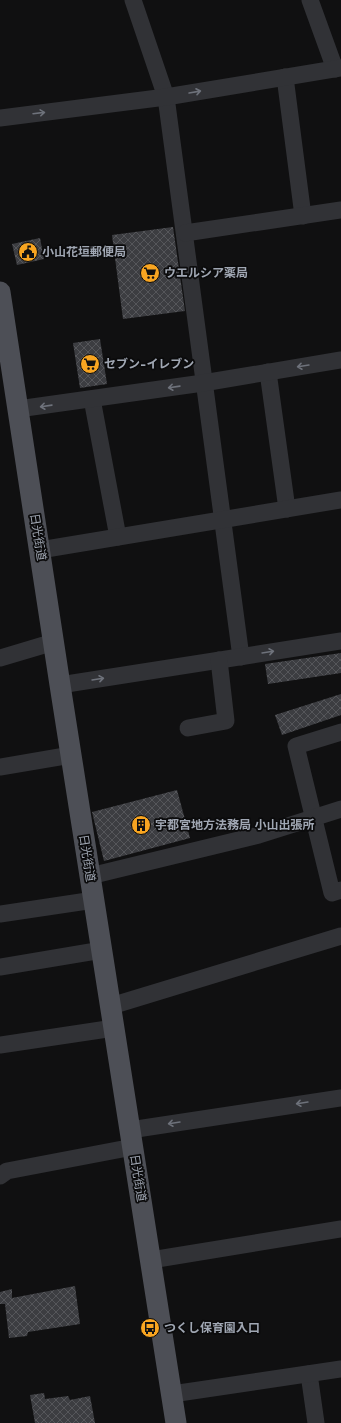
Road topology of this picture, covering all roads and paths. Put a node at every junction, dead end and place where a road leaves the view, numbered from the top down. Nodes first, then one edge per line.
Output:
1 (133, 0) edge
2 (310, 0) edge
3 (338, 68) edge
4 (285, 77) junction
5 (166, 97) junction
6 (0, 118) edge
7 (341, 210) edge
8 (303, 216) junction
9 (185, 233) junction
10 (0, 292) edge
11 (3, 334) edge
12 (341, 360) edge
13 (268, 372) junction
14 (203, 383) junction
15 (92, 399) junction
16 (18, 409) junction
17 (341, 500) edge
18 (287, 509) junction
19 (222, 519) junction
20 (118, 537) junction
21 (40, 550) junction
22 (341, 641) edge
23 (54, 642) junction
24 (241, 657) junction
25 (0, 658) edge
26 (219, 660) junction
27 (60, 685) junction
28 (188, 728) dead end
29 (341, 732) edge
30 (71, 755) junction
31 (0, 767) edge
32 (341, 809) edge
33 (314, 818) junction
34 (90, 876) junction
35 (341, 890) edge
36 (94, 900) junction
37 (0, 914) edge
38 (341, 936) edge
39 (102, 950) junction
40 (0, 967) edge
41 (111, 1006) junction
42 (114, 1028) junction
43 (0, 1045) edge
44 (341, 1098) edge
45 (132, 1138) junction
46 (0, 1176) edge
47 (341, 1229) edge
48 (151, 1260) junction
49 (341, 1369) edge
50 (309, 1374) junction
51 (172, 1394) junction
52 (176, 1423) edge
53 (316, 1423) edge

1 - 5 street
2 - 3 street
3 - 4 street
5 -> 4 street
4 - 8 street
6 -> 5 street
5 - 9 street
7 - 8 street
8 - 9 street
9 - 14 street
10 - 11 main road, 日光街道
11 - 16 main road, 日光街道
12 -> 13 street
13 - 14 street
13 - 18 street
14 -> 15 street
14 - 19 street
15 -> 16 street
15 - 20 street
16 - 21 main road, 日光街道
17 - 18 street
18 - 19 street
19 - 20 street
19 - 24 street
20 - 21 street
21 - 23 main road, 日光街道
24 -> 22 street
23 - 25 street
23 - 27 main road, 日光街道
24 - 26 street
27 -> 26 street
26 - 28 street
27 - 30 main road, 日光街道
29 - 33 street
30 - 31 street
30 - 34 main road, 日光街道
32 - 33 street
33 - 34 street
33 - 35 street
34 - 36 main road, 日光街道
36 - 37 street
36 - 39 main road, 日光街道
38 - 41 street
39 - 40 street
39 - 41 main road, 日光街道
41 - 42 main road, 日光街道
42 - 43 street
42 - 45 main road, 日光街道
44 -> 45 street
45 - 46 street
45 - 48 main road, 日光街道
47 - 48 street
48 - 51 main road, 日光街道
49 - 50 street
50 - 51 street
50 - 53 street
51 - 52 main road, 日光街道

